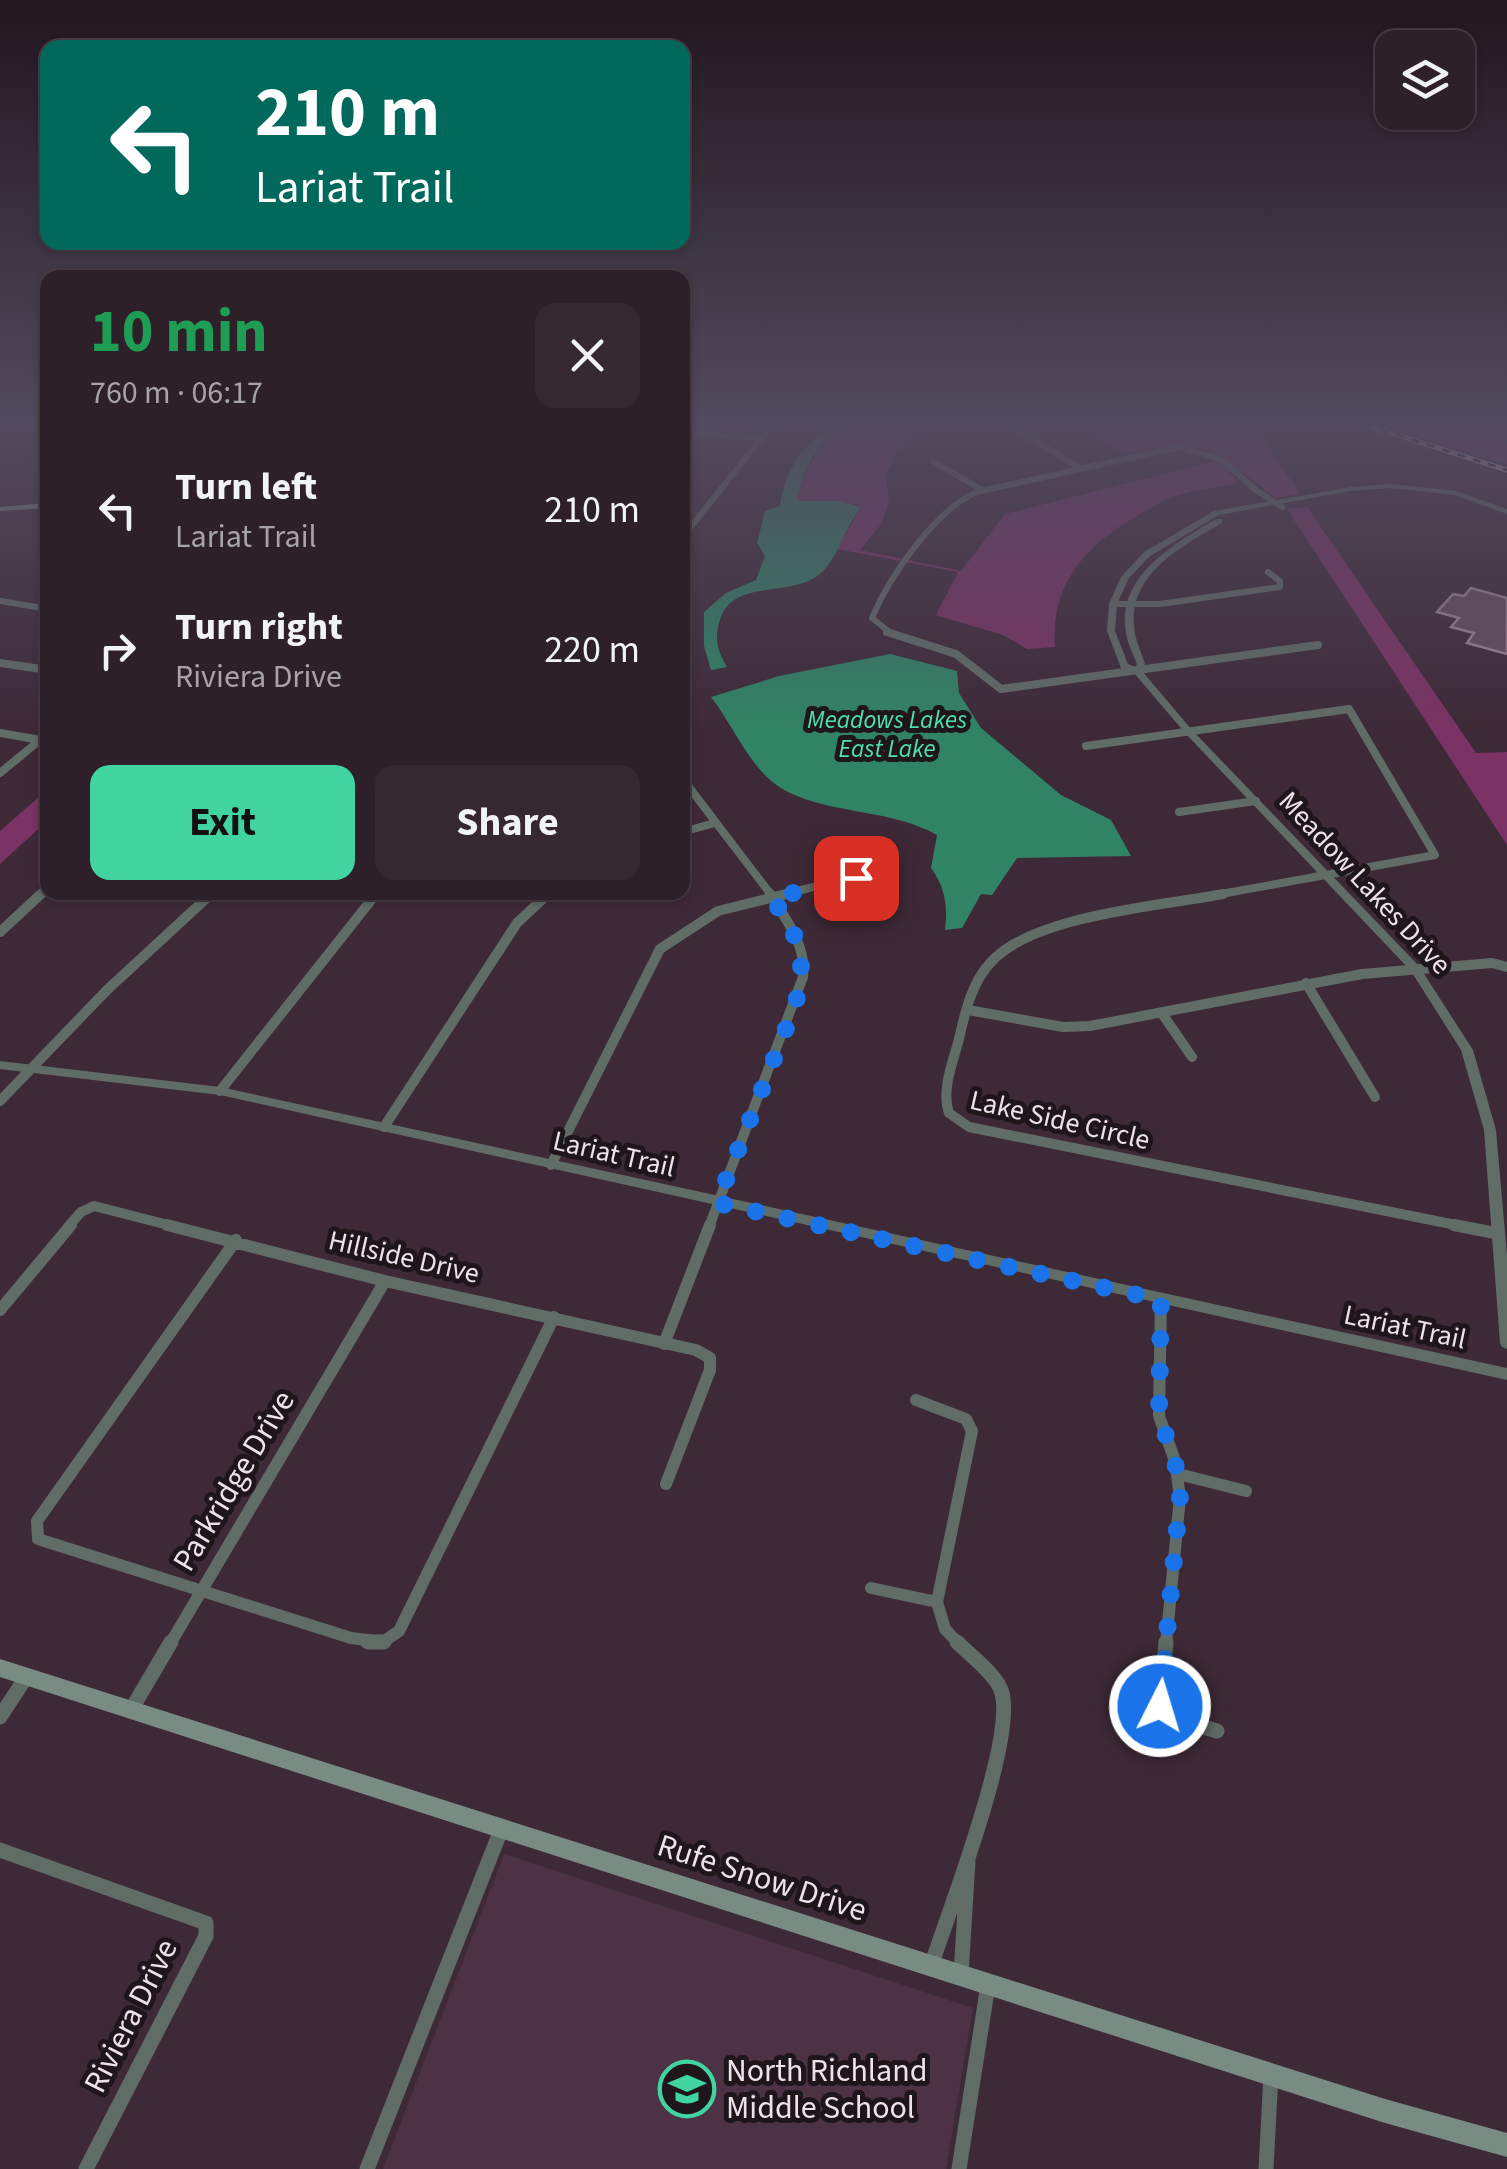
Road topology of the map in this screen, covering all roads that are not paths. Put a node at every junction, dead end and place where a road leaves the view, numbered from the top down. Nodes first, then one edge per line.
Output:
1 (934, 526) edge
2 (1192, 526) edge
3 (1212, 526) edge
4 (1268, 572) dead end
5 (0, 602) edge
6 (1114, 604) junction
7 (1129, 605) junction
8 (40, 608) edge
9 (1318, 644) dead end
10 (0, 663) edge
11 (40, 669) edge
12 (1137, 671) junction
13 (1189, 732) junction
14 (0, 733) edge
15 (1086, 746) dead end
16 (0, 773) edge
17 (690, 789) edge
18 (1256, 802) junction
19 (1179, 812) dead end
20 (714, 822) junction
21 (690, 830) edge
22 (1329, 877) junction
23 (856, 878) dead end
24 (40, 895) edge
25 (772, 898) junction
26 (205, 900) edge
27 (372, 900) edge
28 (542, 900) edge
29 (0, 932) edge
30 (1507, 967) edge
31 (1415, 969) junction
32 (1306, 984) junction
33 (968, 1010) junction
34 (1163, 1015) junction
35 (1192, 1057) dead end
36 (0, 1064) edge
37 (32, 1068) junction
38 (220, 1091) junction
39 (1375, 1097) dead end
40 (0, 1101) edge
41 (384, 1127) junction
42 (551, 1165) junction
43 (717, 1203) junction
44 (1495, 1232) junction
45 (236, 1240) junction
46 (385, 1281) junction
47 (1161, 1300) junction
48 (0, 1310) edge
49 (554, 1317) junction
50 (1507, 1343) edge
51 (664, 1344) junction
52 (1507, 1374) edge
53 (916, 1400) dead end
54 (1178, 1474) junction
55 (666, 1484) dead end
56 (1246, 1491) dead end
57 (871, 1588) dead end
58 (200, 1591) junction
59 (937, 1602) junction
60 (0, 1668) edge
61 (27, 1676) junction
62 (131, 1710) junction
63 (0, 1718) edge
64 (1217, 1731) dead end
65 (501, 1830) junction
66 (970, 1840) junction
67 (0, 1850) edge
68 (931, 1966) junction
69 (961, 1975) junction
70 (988, 1984) junction
71 (1271, 2073) junction
72 (1507, 2145) edge
73 (86, 2169) edge
74 (367, 2169) edge
75 (959, 2169) edge
76 (1266, 2169) edge

1 - 12 street
2 - 6 street
3 - 7 street
4 - 7 street
5 - 8 street
6 - 7 street
6 - 12 street, Meadow Lakes Drive
7 - 12 street, Meadow Lakes Drive
9 - 12 street
10 - 11 street
12 - 13 street, Meadow Lakes Drive
13 - 15 street
13 - 18 street, Meadow Lakes Drive
13 - 22 street, Lake Side Circle
14 - 16 street
17 - 20 street
18 - 19 street
18 - 22 street, Meadow Lakes Drive
20 - 21 street
20 - 25 street
22 - 31 street, Meadow Lakes Drive
22 - 33 street, Lake Side Circle
23 - 25 street
24 - 29 street
25 - 42 street
25 - 43 street
26 - 37 street
27 - 38 street
28 - 41 street
30 - 31 street
31 - 32 street
31 - 44 street, Meadow Lakes Drive
32 - 34 street
32 - 39 street
33 - 34 street
33 - 44 street, Lake Side Circle
34 - 35 street
36 - 37 street, Lariat Trail
37 - 38 street, Lariat Trail
37 - 40 street
38 - 41 street, Lariat Trail
41 - 42 street, Lariat Trail
42 - 43 street, Lariat Trail
43 - 47 street, Lariat Trail
43 - 51 street
44 - 50 street, Meadow Lakes Drive
45 - 46 street, Hillside Drive
45 - 48 street, Hillside Drive
45 - 58 street
46 - 49 street, Hillside Drive
46 - 58 street, Parkridge Drive
47 - 52 street, Lariat Trail
47 - 54 street
49 - 51 street, Hillside Drive
49 - 58 street
51 - 55 street, Hillside Drive
53 - 59 street
54 - 56 street
54 - 64 street
57 - 59 street
58 - 62 street, Parkridge Drive
59 - 66 street
60 - 61 main road, Rufe Snow Drive
61 - 62 main road, Rufe Snow Drive
61 - 63 street
62 - 65 main road, Rufe Snow Drive
65 - 68 main road, Rufe Snow Drive
65 - 74 street
66 - 68 street
66 - 69 street
67 - 73 street, Riviera Drive
68 - 69 main road, Rufe Snow Drive
69 - 70 main road, Rufe Snow Drive
70 - 71 main road, Rufe Snow Drive
70 - 75 street
71 - 72 main road, Rufe Snow Drive
71 - 76 street

